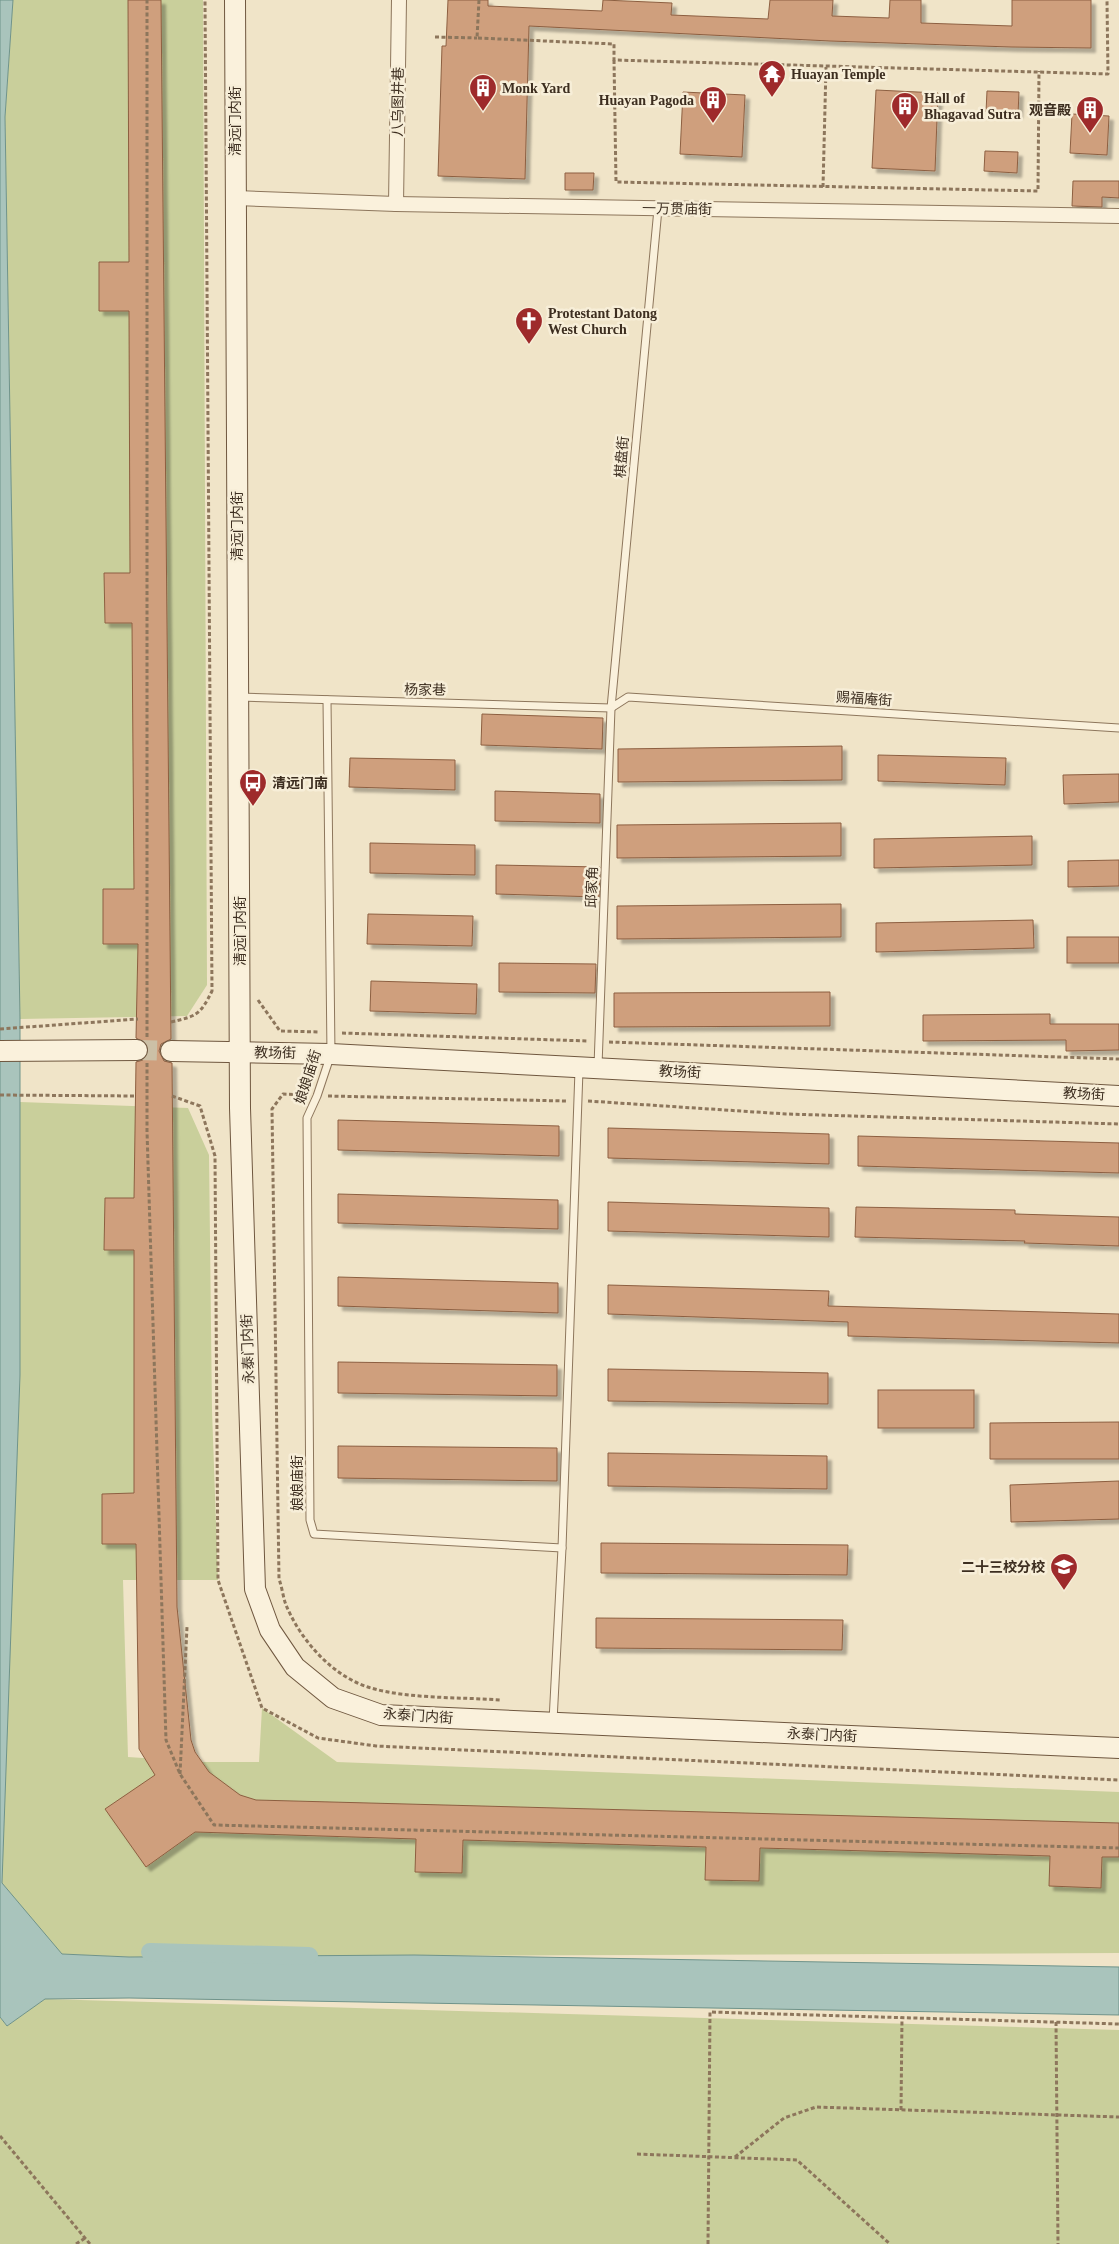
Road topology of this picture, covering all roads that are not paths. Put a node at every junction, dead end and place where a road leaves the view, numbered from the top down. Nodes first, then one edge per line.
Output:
1 (235, 0) edge
2 (399, 0) edge
3 (236, 198) junction
4 (396, 204) junction
5 (658, 209) junction
6 (1119, 216) edge
7 (238, 697) junction
8 (327, 700) junction
9 (611, 708) junction
10 (1119, 728) edge
11 (0, 1051) edge
12 (144, 1051) tunnel mouth
13 (172, 1051) tunnel mouth
14 (241, 1052) junction
15 (331, 1054) junction
16 (588, 1068) junction
17 (1119, 1096) edge
18 (562, 1548) junction
19 (553, 1723) junction
20 (1119, 1748) edge

1 - 3 main road, 清远门内街
2 - 4 street, 八乌图井巷
3 - 4 street, 一万贯庙街
3 - 7 main road, 清远门内街
4 - 5 street, 一万贯庙街
5 - 6 street, 一万贯庙街
5 - 9 lane, 棋盘街
7 - 8 lane, 杨家巷
7 - 14 main road, 清远门内街
8 - 9 lane, 杨家巷
8 - 15 lane, 娘娘庙街
9 - 10 lane, 赐福庵街
9 - 16 lane, 邱家角
11 - 12 main road
13 - 14 main road, 教场街
14 - 15 main road, 教场街
14 - 19 main road, 永泰门内街
15 - 16 main road, 教场街
15 - 18 lane, 娘娘庙街
16 - 17 main road, 教场街
16 - 18 lane, 邱家角
18 - 19 lane, 邱家角
19 - 20 main road, 永泰门内街

